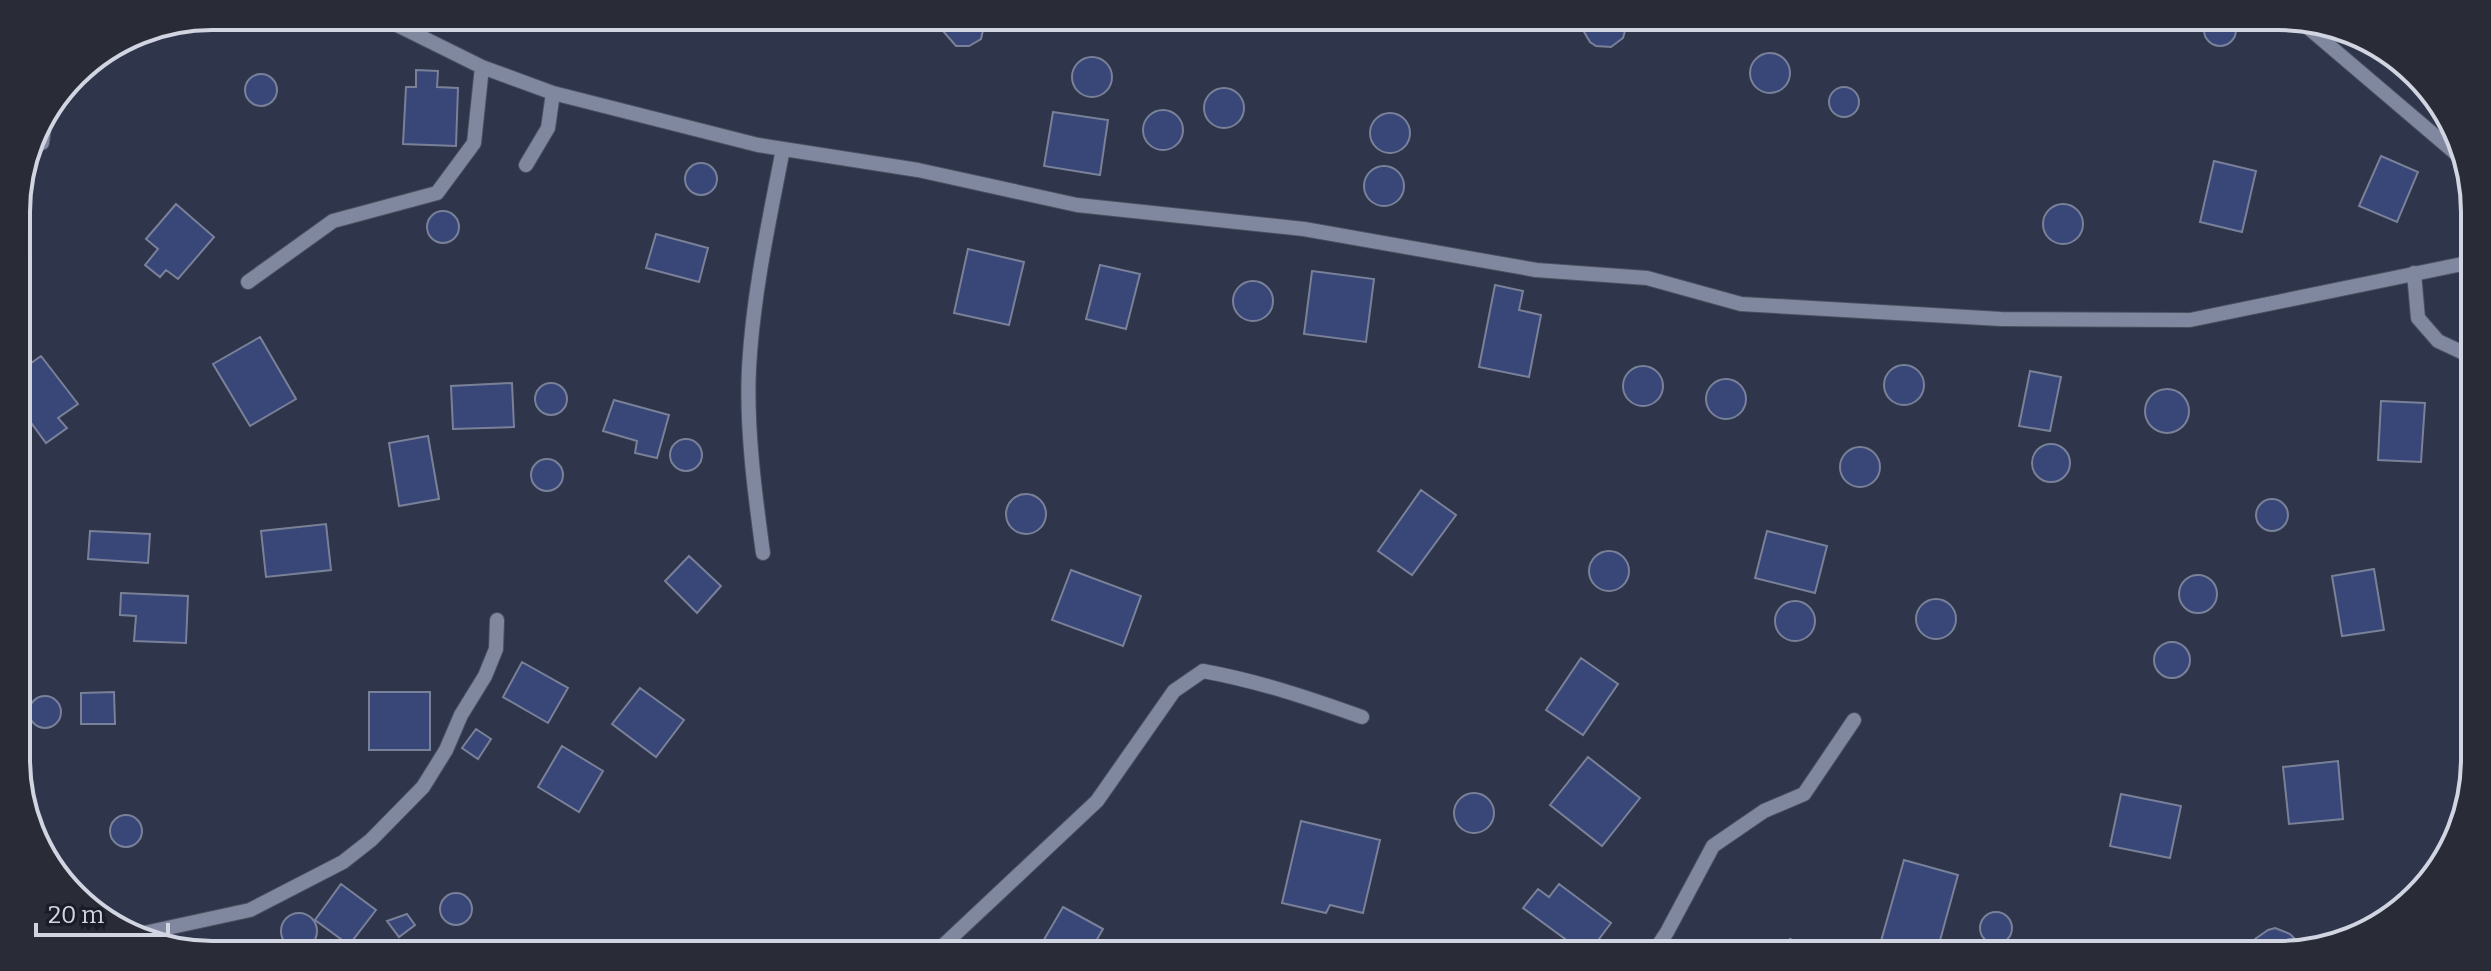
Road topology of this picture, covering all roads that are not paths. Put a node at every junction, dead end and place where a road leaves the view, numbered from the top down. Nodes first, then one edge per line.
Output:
1 (407, 30) edge
2 (2316, 35) edge
3 (482, 67) junction
4 (553, 93) junction
5 (2449, 148) edge
6 (783, 149) junction
7 (526, 165) dead end
8 (2461, 264) edge
9 (2414, 273) junction
10 (248, 282) dead end
11 (2461, 352) edge
12 (763, 553) dead end
13 (497, 620) dead end
14 (1362, 717) dead end
15 (1854, 720) dead end
16 (154, 931) edge
17 (948, 941) edge
18 (1661, 941) edge

1 - 3 street
2 - 5 street
3 - 4 street
3 - 10 street
4 - 6 street
4 - 7 street
6 - 9 street
6 - 12 street
8 - 9 street
9 - 11 street
13 - 16 street
14 - 17 street
15 - 18 street

